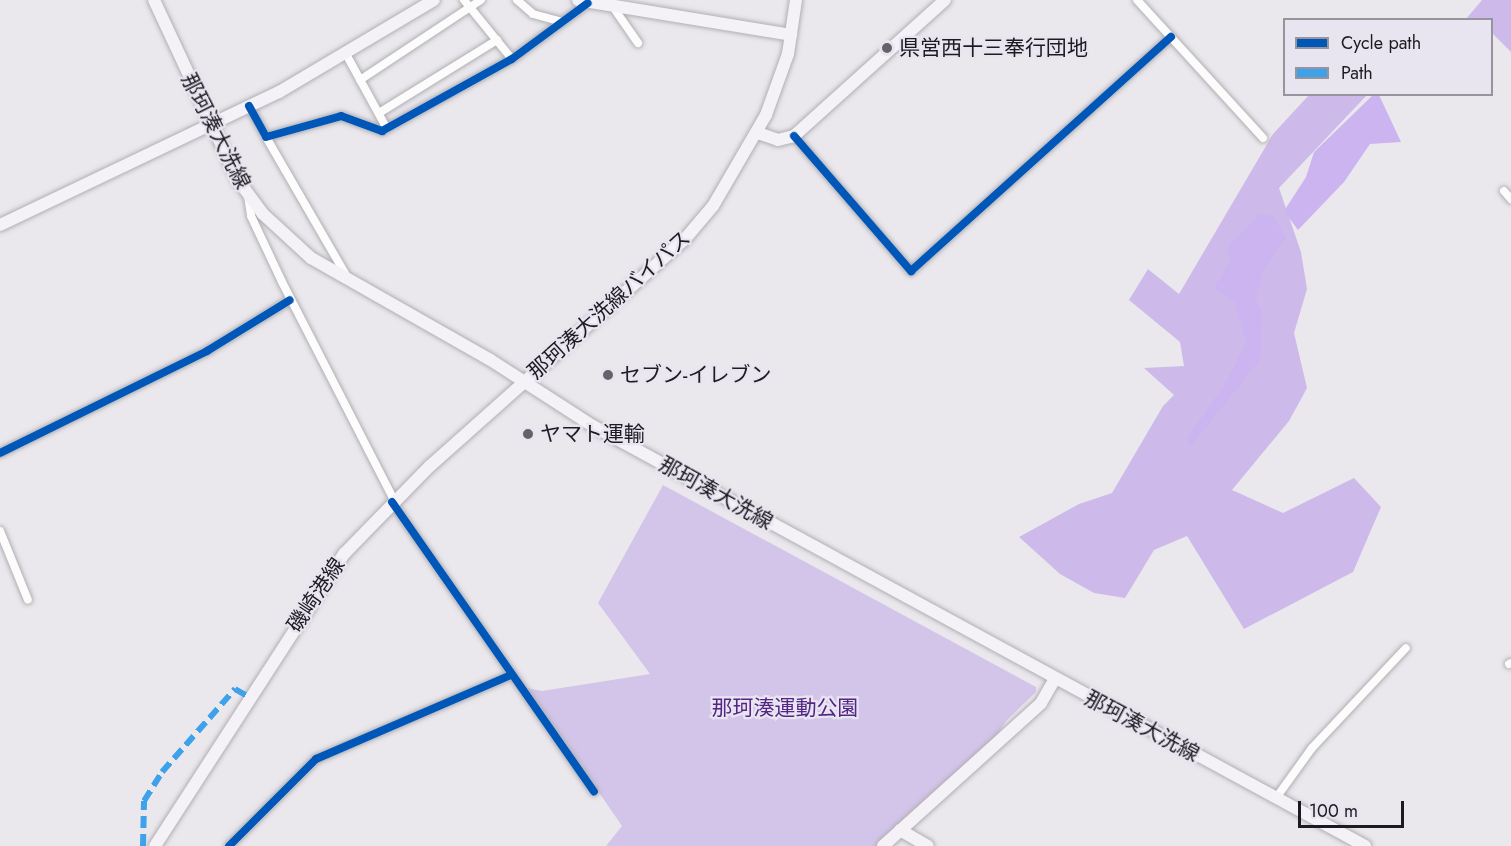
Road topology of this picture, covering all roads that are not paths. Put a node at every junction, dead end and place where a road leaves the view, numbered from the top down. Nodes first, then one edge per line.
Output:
1 (154, 0) edge
2 (434, 0) edge
3 (464, 0) edge
4 (481, 0) edge
5 (517, 0) edge
6 (796, 0) edge
7 (945, 0) edge
8 (1137, 0) edge
9 (583, 1) edge
10 (613, 6) junction
11 (471, 8) junction
12 (562, 22) junction
13 (791, 35) junction
14 (1171, 37) junction
15 (497, 40) junction
16 (638, 44) dead end
17 (346, 54) junction
18 (512, 59) junction
19 (360, 80) junction
20 (249, 106) junction
21 (379, 113) junction
22 (209, 125) junction
23 (387, 129) junction
24 (758, 133) junction
25 (794, 136) junction
26 (266, 137) junction
27 (1263, 138) dead end
28 (1504, 191) dead end
29 (248, 195) junction
30 (1511, 199) edge
31 (0, 225) edge
32 (351, 282) junction
33 (290, 300) junction
34 (522, 382) junction
35 (0, 453) edge
36 (393, 501) junction
37 (0, 531) edge
38 (28, 600) dead end
39 (1406, 648) dead end
40 (511, 675) junction
41 (1054, 679) junction
42 (594, 792) dead end
43 (1276, 798) junction
44 (900, 830) junction
45 (155, 846) edge
46 (229, 846) edge
47 (883, 846) edge
48 (928, 846) edge
49 (1365, 846) edge

1 - 22 main road, 那珂湊大洗線
2 - 17 main road
3 - 11 street
4 - 11 street
5 - 12 street
6 - 13 main road, 那珂湊大洗線バイパス
7 - 25 main road
8 - 14 street
9 - 10 main road
9 - 12 street
10 - 13 main road
10 - 16 street
11 - 15 street
11 - 19 street
12 - 18 street
13 - 24 main road, 那珂湊大洗線バイパス
14 - 25 street
14 - 27 street
15 - 18 street
15 - 21 street
17 - 19 street
17 - 20 main road
18 - 23 street
19 - 21 street
20 - 22 main road
20 - 26 street
21 - 23 street
22 - 29 main road, 那珂湊大洗線
22 - 31 main road
23 - 26 street
24 - 25 main road
24 - 34 main road, 那珂湊大洗線バイパス
26 - 32 street
28 - 30 street
29 - 32 main road, 那珂湊大洗線
29 - 33 street
32 - 34 main road, 那珂湊大洗線
33 - 35 street
33 - 36 street
34 - 36 main road, 磯崎港線
34 - 41 main road, 那珂湊大洗線
36 - 40 street
36 - 45 main road, 磯崎港線
37 - 38 street
39 - 43 street
40 - 42 street
40 - 46 street
41 - 43 main road, 那珂湊大洗線
41 - 44 main road
43 - 49 main road, 那珂湊大洗線
44 - 47 main road
44 - 48 main road

